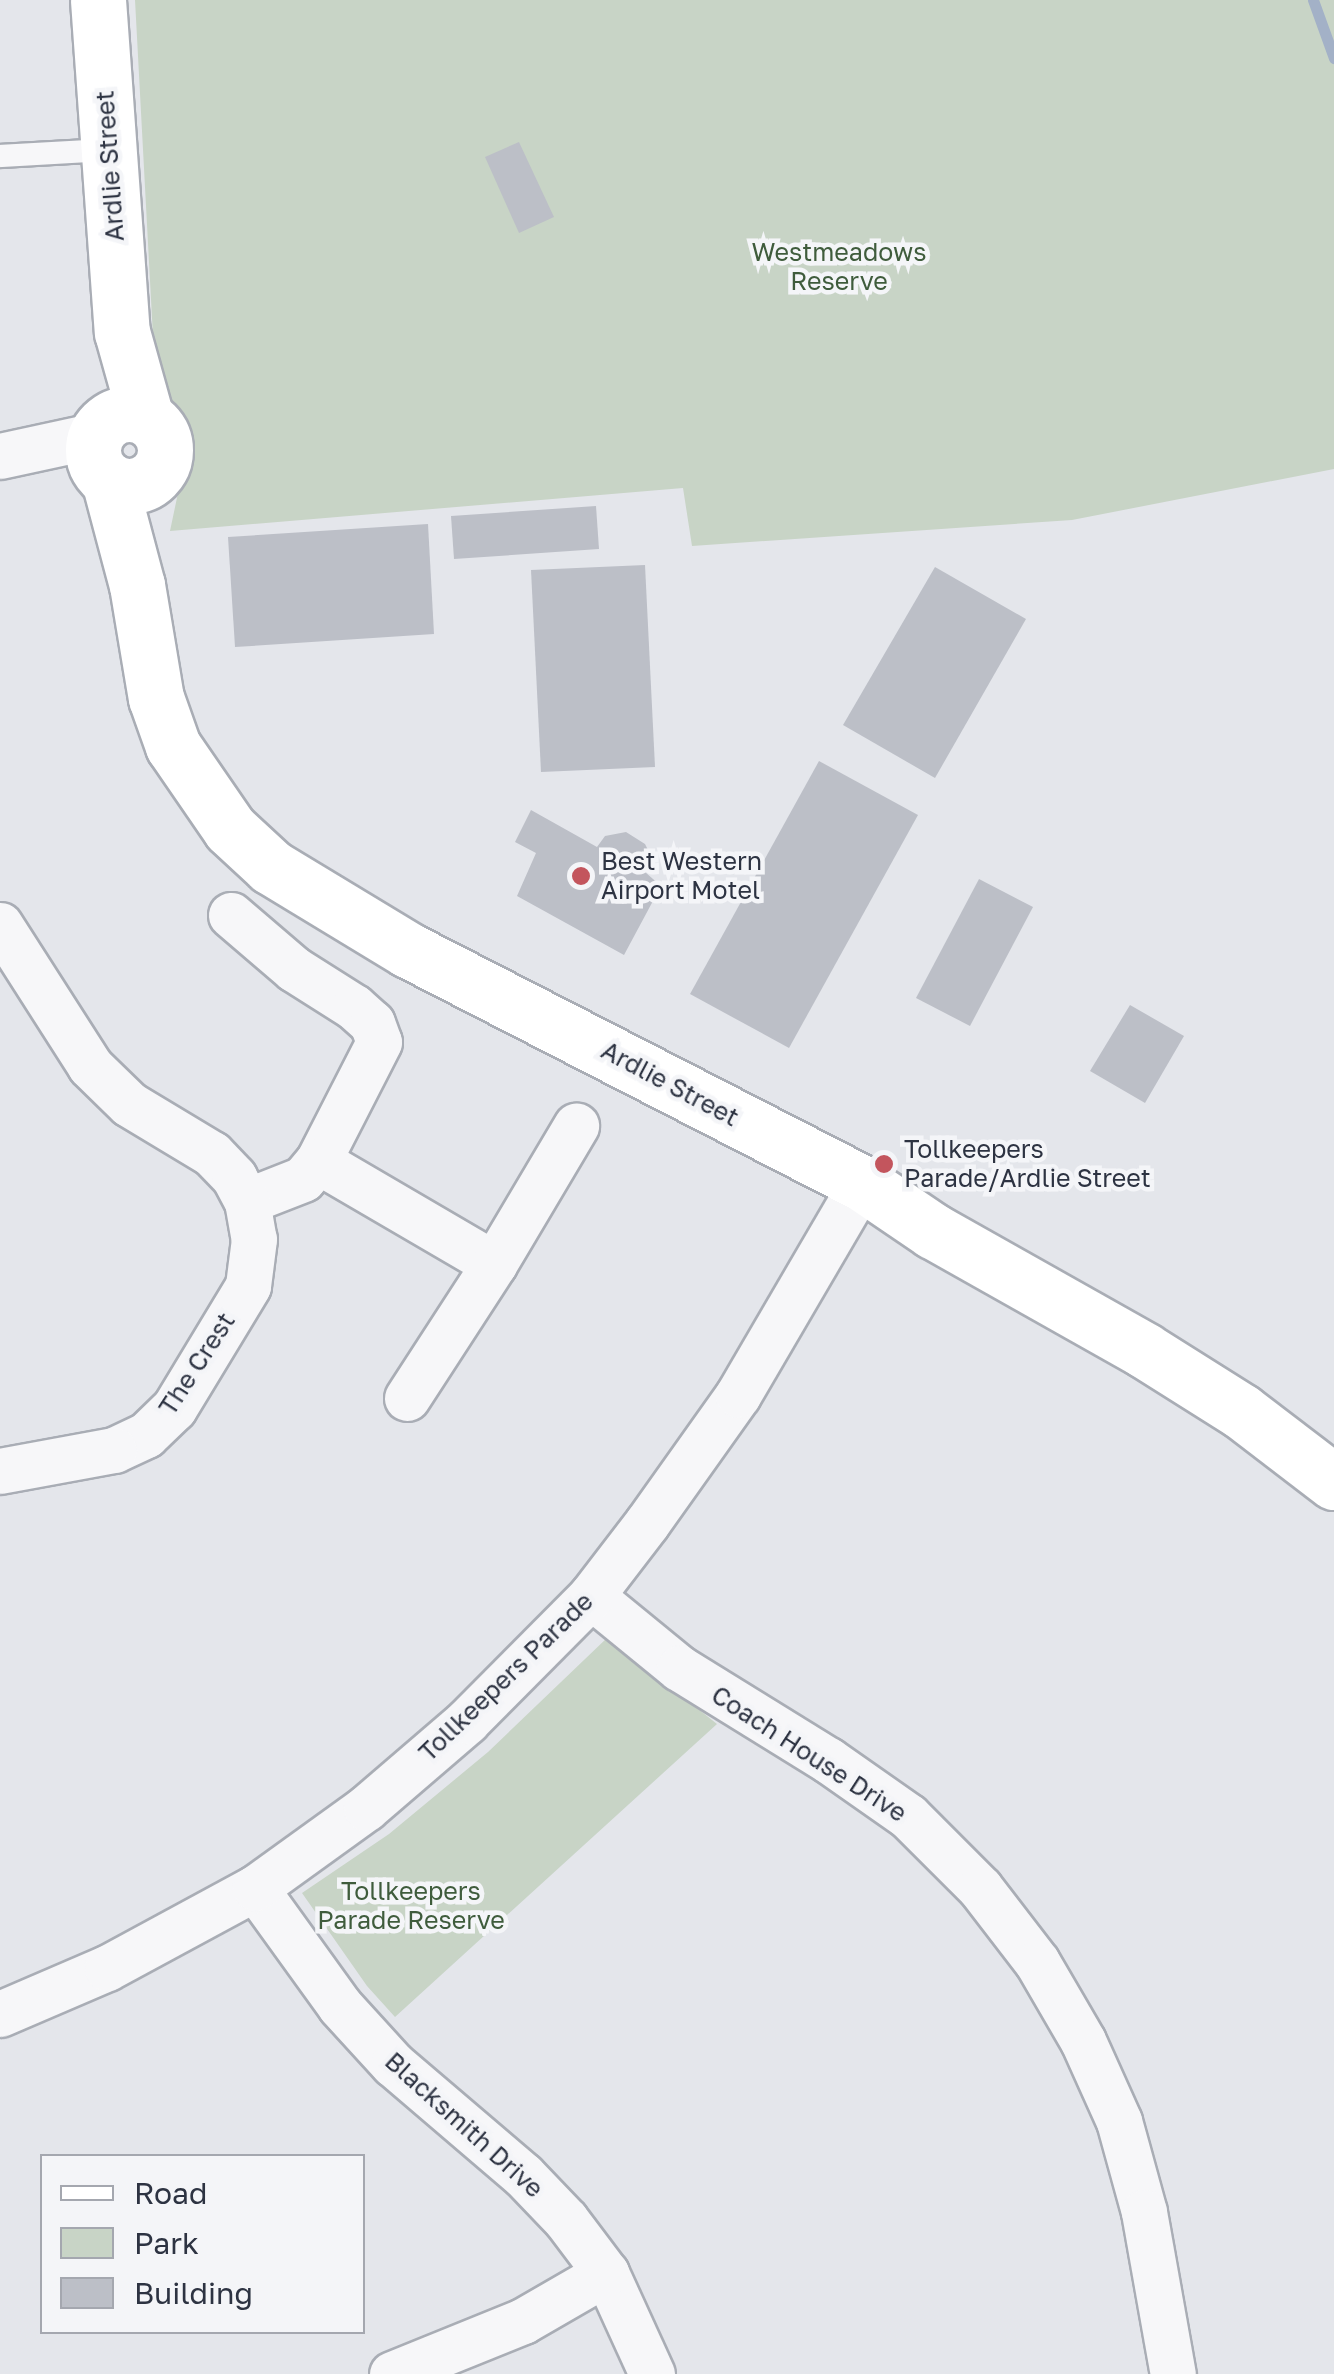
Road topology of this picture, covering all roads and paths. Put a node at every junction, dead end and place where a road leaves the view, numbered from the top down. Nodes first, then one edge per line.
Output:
1 (98, 0) edge
2 (108, 150) junction
3 (0, 156) edge
4 (119, 450) junction
5 (5, 456) edge
6 (231, 915) dead end
7 (0, 925) edge
8 (576, 1126) dead end
9 (318, 1160) junction
10 (862, 1183) junction
11 (247, 1201) junction
12 (494, 1264) junction
13 (406, 1398) dead end
14 (0, 1471) edge
15 (1334, 1482) edge
16 (591, 1596) junction
17 (255, 1888) junction
18 (0, 2014) edge
19 (606, 2273) junction
20 (392, 2374) edge
21 (652, 2374) edge
22 (1173, 2374) edge

1 - 2 street, Ardlie Street
2 - 3 lane
2 - 4 street, Ardlie Street
4 - 5 street
4 - 10 street, Ardlie Street
6 - 9 street
7 - 11 street, The Crest
8 - 12 street
9 - 11 street
9 - 12 street
10 - 15 street, Ardlie Street
10 - 16 street, Tollkeepers Parade
11 - 14 street, The Crest
12 - 13 street
16 - 17 street, Tollkeepers Parade
16 - 22 street, Coach House Drive
17 - 18 street, Tollkeepers Parade
17 - 19 street, Blacksmith Drive
19 - 20 street
19 - 21 street, Blacksmith Drive

